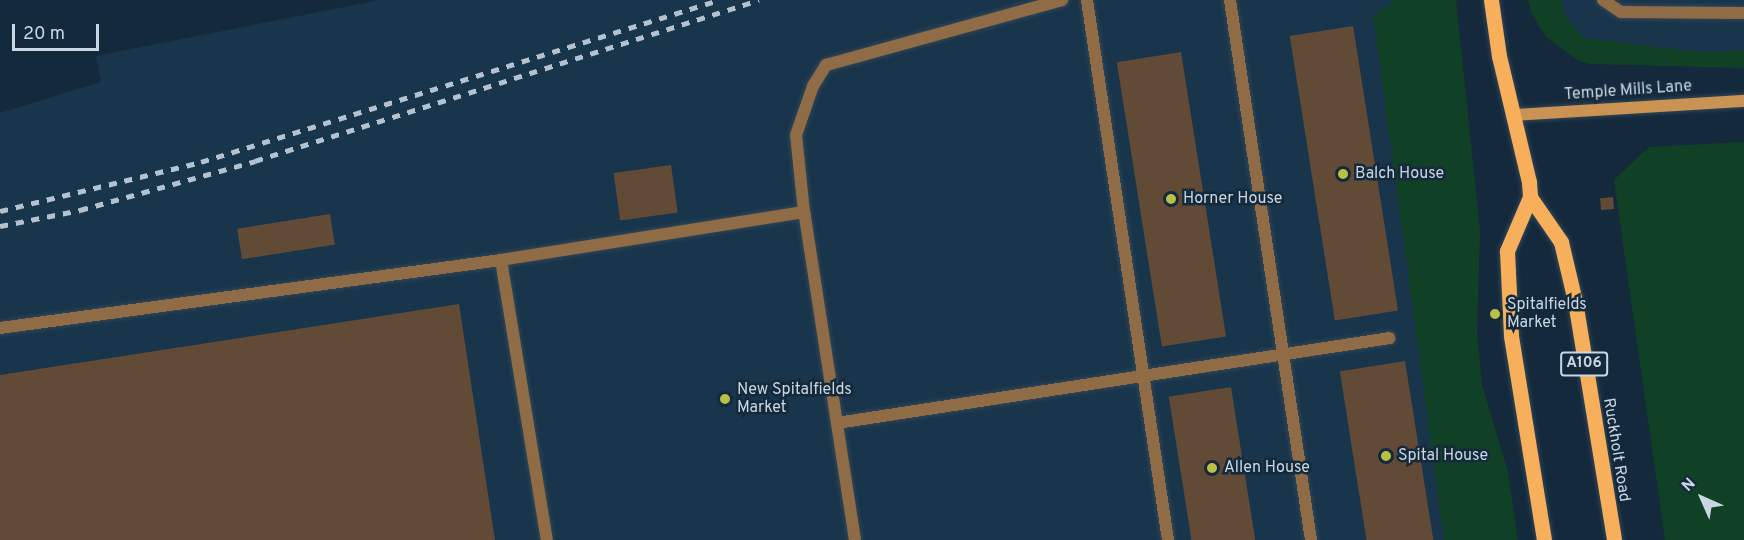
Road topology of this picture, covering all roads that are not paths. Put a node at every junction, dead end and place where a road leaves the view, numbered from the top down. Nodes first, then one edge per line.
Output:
1 (1062, 0) edge
2 (1087, 0) edge
3 (1230, 0) edge
4 (1491, 0) edge
5 (1603, 0) edge
6 (1744, 13) edge
7 (1744, 101) edge
8 (1514, 115) junction
9 (1530, 197) junction
10 (804, 212) junction
11 (501, 260) junction
12 (0, 328) edge
13 (1390, 338) dead end
14 (1283, 355) junction
15 (1142, 376) junction
16 (837, 423) junction
17 (547, 540) edge
18 (855, 540) edge
19 (1168, 540) edge
20 (1311, 540) edge
21 (1544, 540) edge
22 (1614, 540) edge

1 - 10 lane
2 - 15 lane
3 - 14 lane
4 - 8 main road, Ruckholt Road / A106
5 - 6 lane
7 - 8 street, Temple Mills Lane
8 - 9 main road, Ruckholt Road / A106
9 - 21 main road
9 - 22 main road, Ruckholt Road / A106
10 - 11 lane
10 - 16 lane
11 - 12 lane
11 - 17 lane
13 - 14 lane
14 - 15 lane
14 - 20 lane
15 - 16 lane
15 - 19 lane
16 - 18 lane

